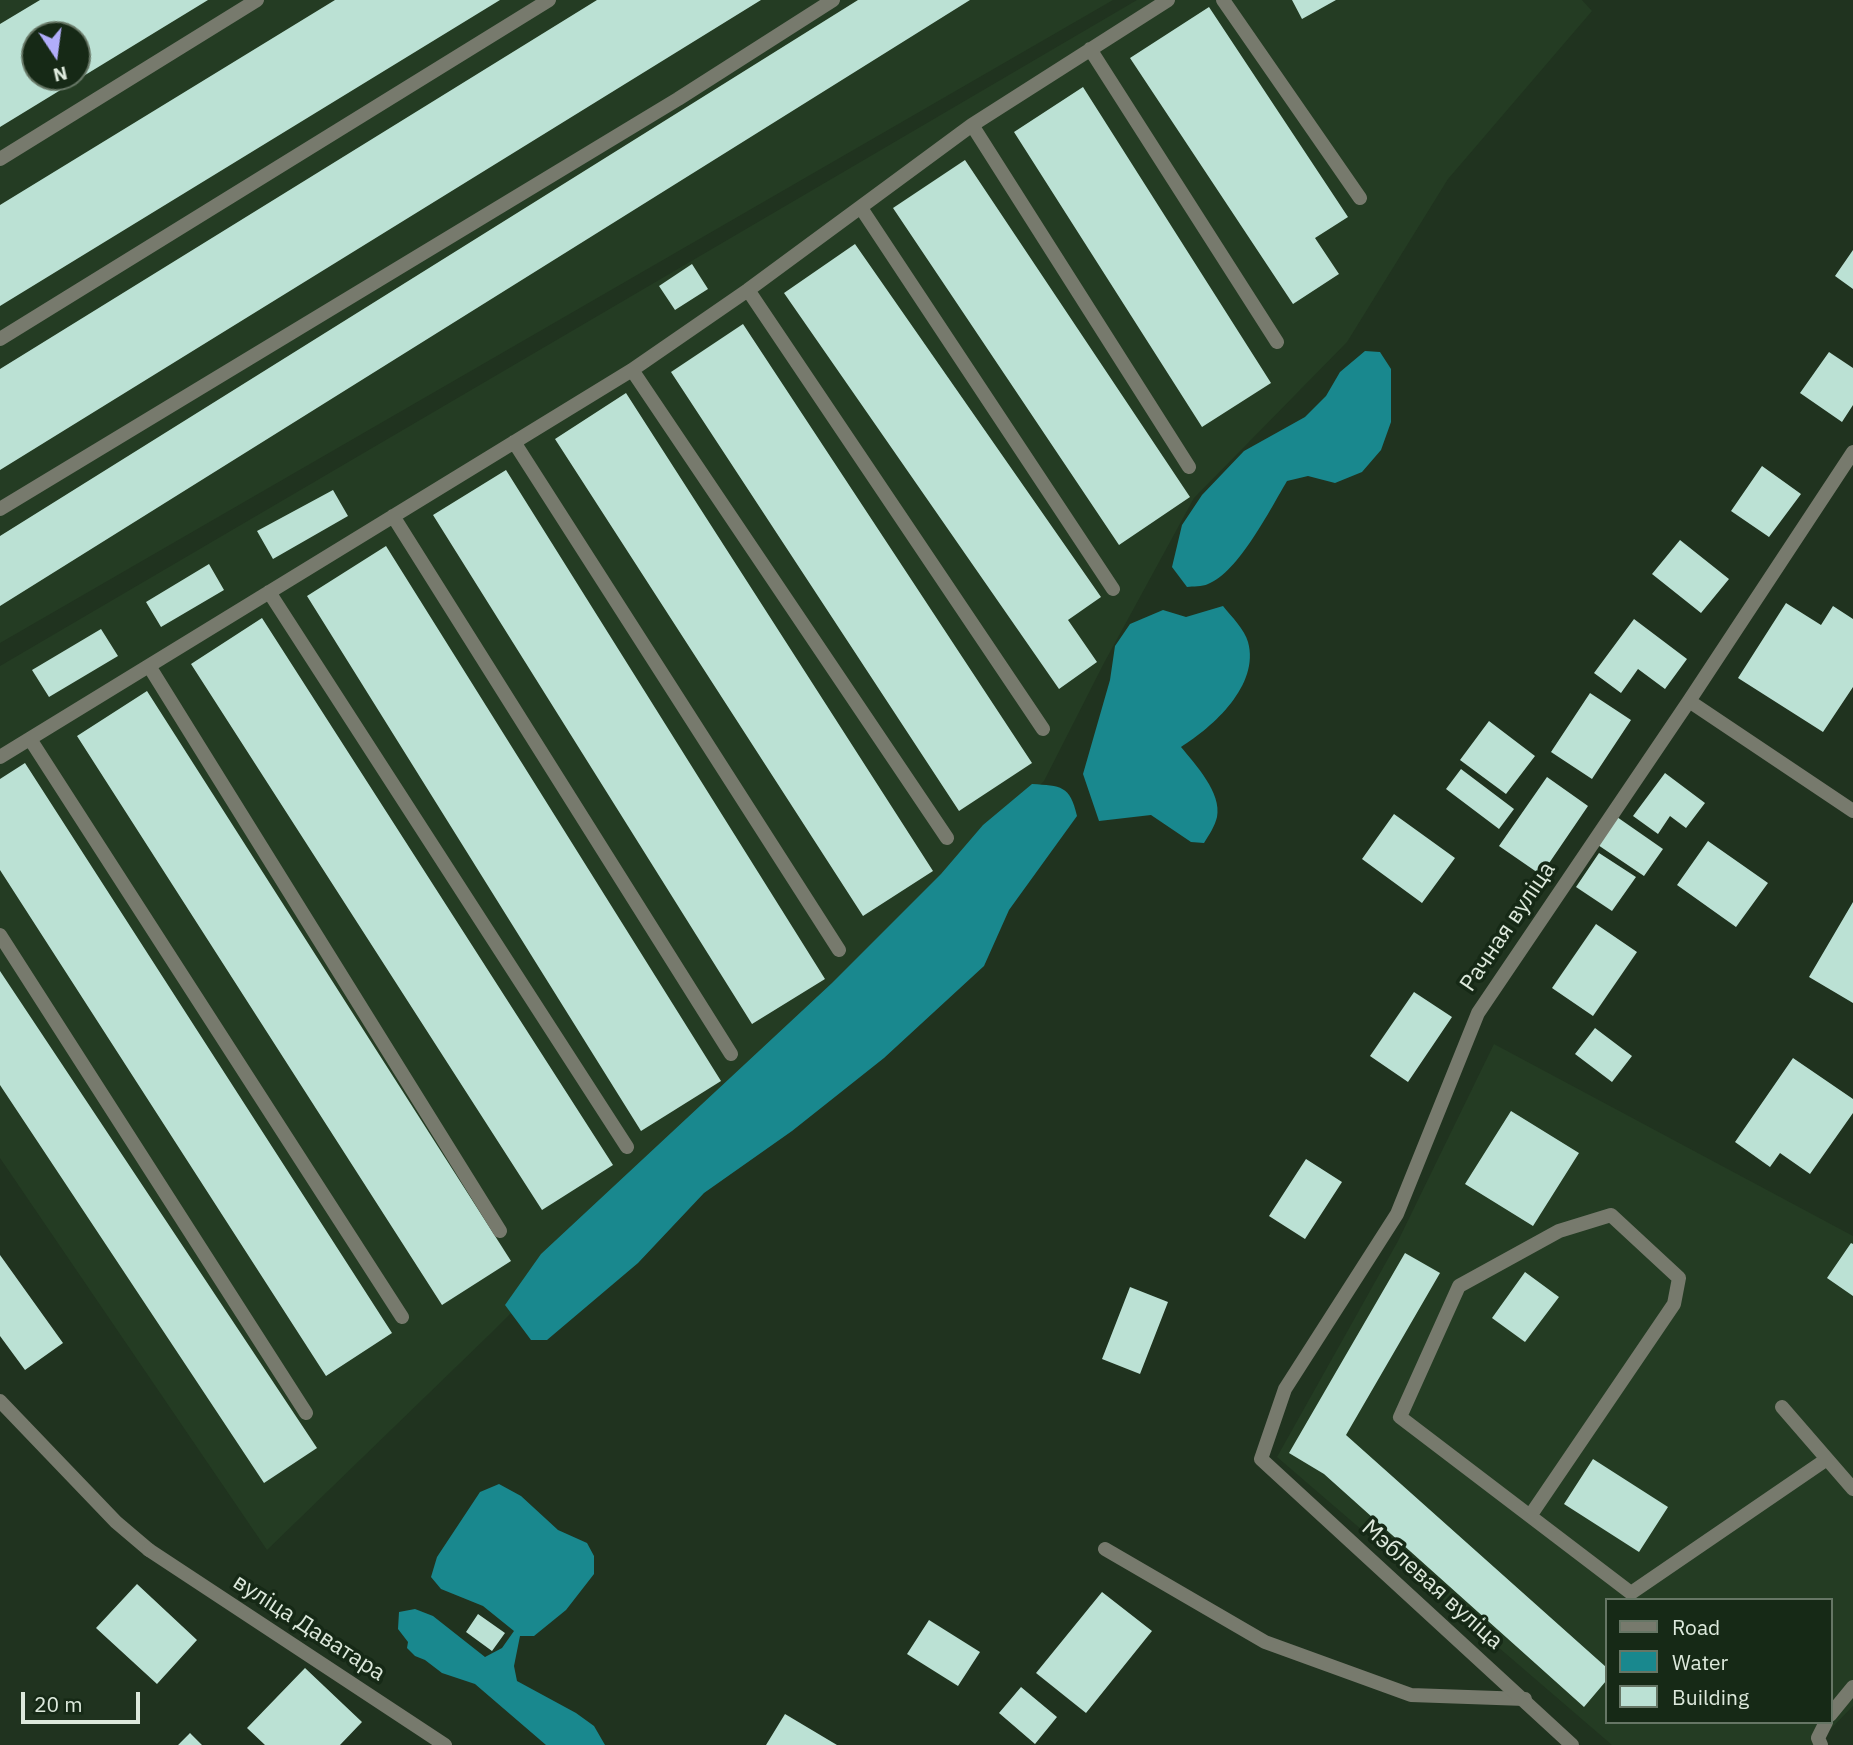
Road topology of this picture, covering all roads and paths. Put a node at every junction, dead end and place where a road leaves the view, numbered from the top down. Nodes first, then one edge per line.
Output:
1 (257, 0) edge
2 (549, 0) edge
3 (832, 0) edge
4 (1168, 0) edge
5 (1223, 0) edge
6 (1090, 49) junction
7 (972, 125) junction
8 (0, 159) edge
9 (1360, 198) dead end
10 (861, 208) junction
11 (748, 290) junction
12 (0, 339) edge
13 (1277, 342) dead end
14 (632, 370) junction
15 (514, 442) junction
16 (1853, 452) edge
17 (1189, 467) dead end
18 (0, 509) edge
19 (393, 516) junction
20 (1113, 589) dead end
21 (269, 592) junction
22 (149, 666) junction
23 (1689, 701) junction
24 (1043, 730) dead end
25 (30, 738) junction
26 (0, 757) edge
27 (1853, 811) edge
28 (947, 838) dead end
29 (0, 935) edge
30 (839, 950) dead end
31 (731, 1054) dead end
32 (627, 1147) dead end
33 (500, 1231) dead end
34 (402, 1317) dead end
35 (0, 1401) edge
36 (1782, 1407) dead end
37 (306, 1413) dead end
38 (1261, 1459) joint
39 (1827, 1459) junction
40 (1853, 1489) edge
41 (1530, 1516) junction
42 (1105, 1549) dead end
43 (1853, 1687) edge
44 (1525, 1699) junction
45 (1832, 1713) edge
46 (1825, 1724) edge
47 (445, 1745) edge
48 (1572, 1745) edge
49 (1821, 1745) edge

1 - 8 street
2 - 12 street
3 - 18 street
4 - 6 street
5 - 9 street
6 - 7 street
6 - 13 street
7 - 10 street
7 - 17 street
10 - 11 street
10 - 20 street
11 - 14 street
11 - 24 street
14 - 15 street
14 - 28 street
15 - 19 street
15 - 30 street
16 - 23 street, Рачная вуліца
19 - 21 street
19 - 31 street
21 - 22 street
21 - 32 street
22 - 25 street
22 - 33 street
23 - 27 street
23 - 38 street, Рачная вуліца
25 - 26 street
25 - 34 street
29 - 37 street
35 - 47 street, вуліца Даватара
36 - 39 street
38 - 44 street, Мэблевая вуліца
39 - 40 street
39 - 41 street
41 - 41 street
42 - 44 street
43 - 45 street
44 - 48 street, Мэблевая вуліца
46 - 49 street

